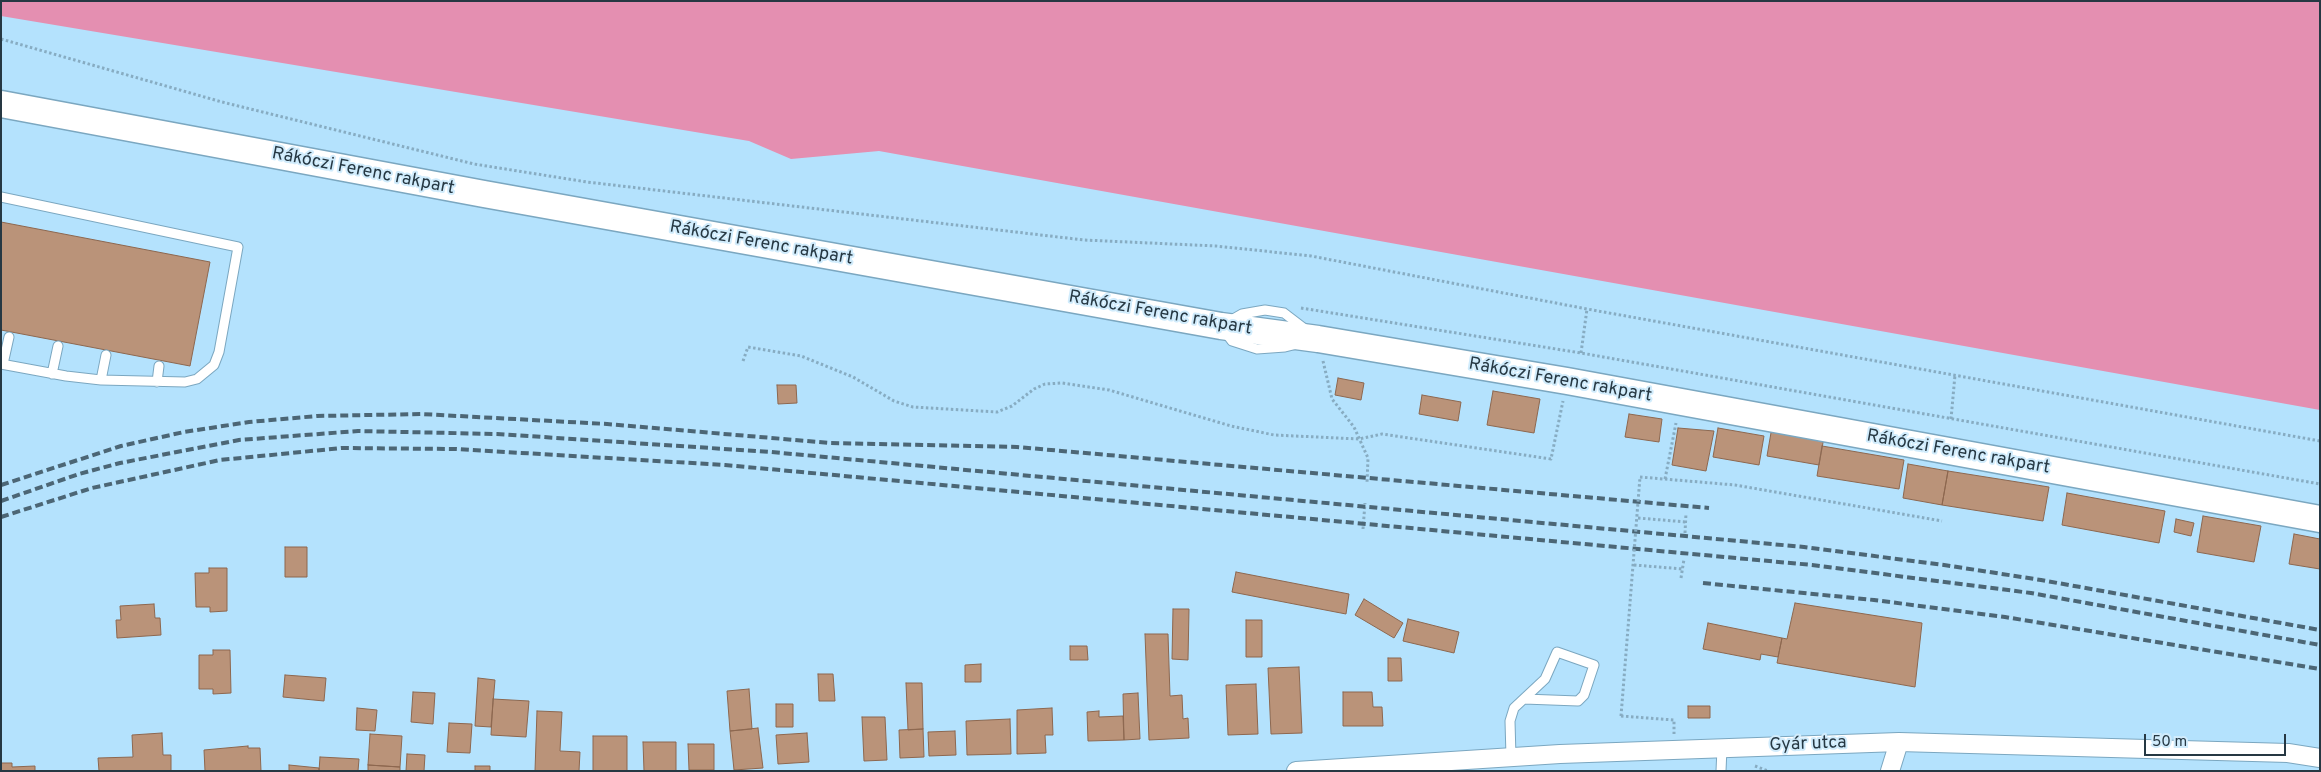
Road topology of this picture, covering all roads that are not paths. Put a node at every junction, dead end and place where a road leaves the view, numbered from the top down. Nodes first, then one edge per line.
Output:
1 (1, 104) edge
2 (1, 197) edge
3 (1221, 326) junction
4 (9, 337) dead end
5 (1318, 339) junction
6 (58, 346) dead end
7 (106, 355) dead end
8 (2, 364) edge
9 (159, 366) dead end
10 (52, 374) junction
11 (101, 380) junction
12 (157, 382) junction
13 (2320, 519) edge
14 (1524, 699) junction
15 (1899, 742) junction
16 (1722, 748) junction
17 (1511, 757) junction
18 (2320, 758) edge
19 (1559, 762) edge
20 (1296, 771) edge
21 (1721, 771) edge
22 (1890, 771) edge

1 - 3 street, Rákóczi Ferenc rakpart
2 - 12 lane
3 - 5 street, Rákóczi Ferenc rakpart
3 - 5 lane
4 - 8 lane
5 - 13 street, Rákóczi Ferenc rakpart
6 - 10 lane
7 - 11 lane
8 - 10 lane
9 - 12 lane
10 - 11 lane
11 - 12 lane
14 - 14 lane
14 - 17 lane
15 - 16 street, Gyár utca
15 - 18 street, Gyár utca
15 - 22 street
16 - 19 street, Gyár utca
16 - 21 lane
17 - 19 street, Gyár utca
17 - 20 street, Gyár utca

